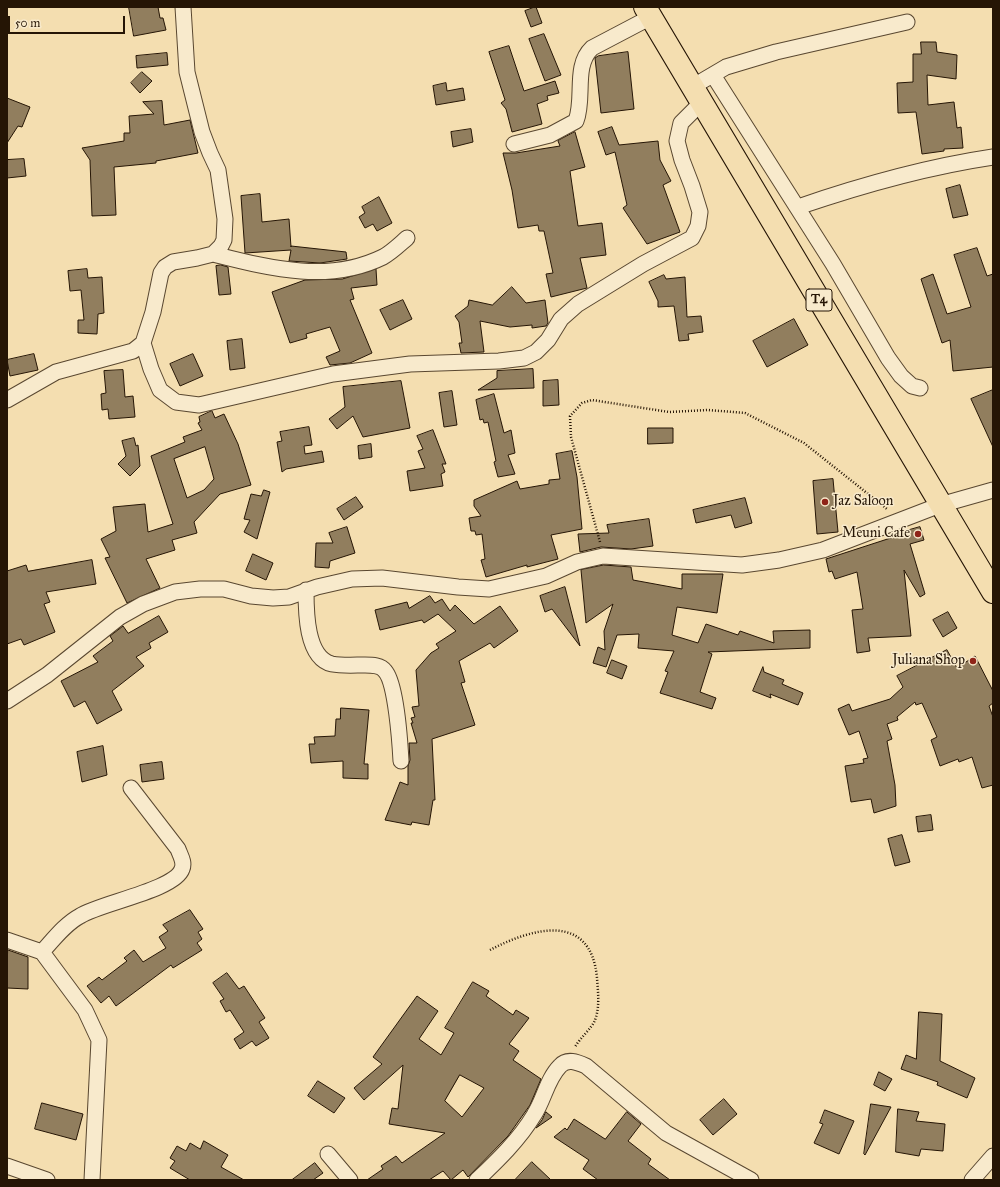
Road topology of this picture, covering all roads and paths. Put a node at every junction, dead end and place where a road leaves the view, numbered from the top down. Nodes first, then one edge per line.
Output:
1 (183, 7) edge
2 (648, 12) edge
3 (907, 22) dead end
4 (713, 75) junction
5 (696, 95) junction
6 (514, 144) dead end
7 (993, 157) edge
8 (798, 207) junction
9 (407, 238) dead end
10 (213, 254) junction
11 (143, 343) junction
12 (920, 388) dead end
13 (7, 400) edge
14 (993, 490) edge
15 (940, 505) junction
16 (900, 520) junction
17 (603, 556) junction
18 (306, 590) junction
19 (993, 592) edge
20 (7, 701) edge
21 (401, 761) dead end
22 (131, 788) dead end
23 (7, 940) edge
24 (490, 950) dead end
25 (42, 952) junction
26 (570, 1061) junction
27 (328, 1154) dead end
28 (993, 1156) edge
29 (7, 1166) edge
30 (47, 1180) edge
31 (92, 1180) edge
32 (350, 1180) edge
33 (476, 1180) edge
34 (751, 1180) edge
35 (972, 1180) edge

1 - 10 street
2 - 5 highway, T4
2 - 6 street
3 - 4 street
4 - 5 street
4 - 8 street
5 - 11 street
5 - 15 highway, T4
7 - 8 street
8 - 12 street
9 - 10 street
10 - 11 street
11 - 13 street
14 - 15 street
15 - 16 street
15 - 19 highway, T4
16 - 17 street
16 - 17 path
17 - 18 street
18 - 20 street
18 - 21 street
22 - 25 street
23 - 25 street
24 - 26 path
25 - 31 street
26 - 33 street
26 - 34 street
27 - 32 street
28 - 35 street
29 - 30 street

